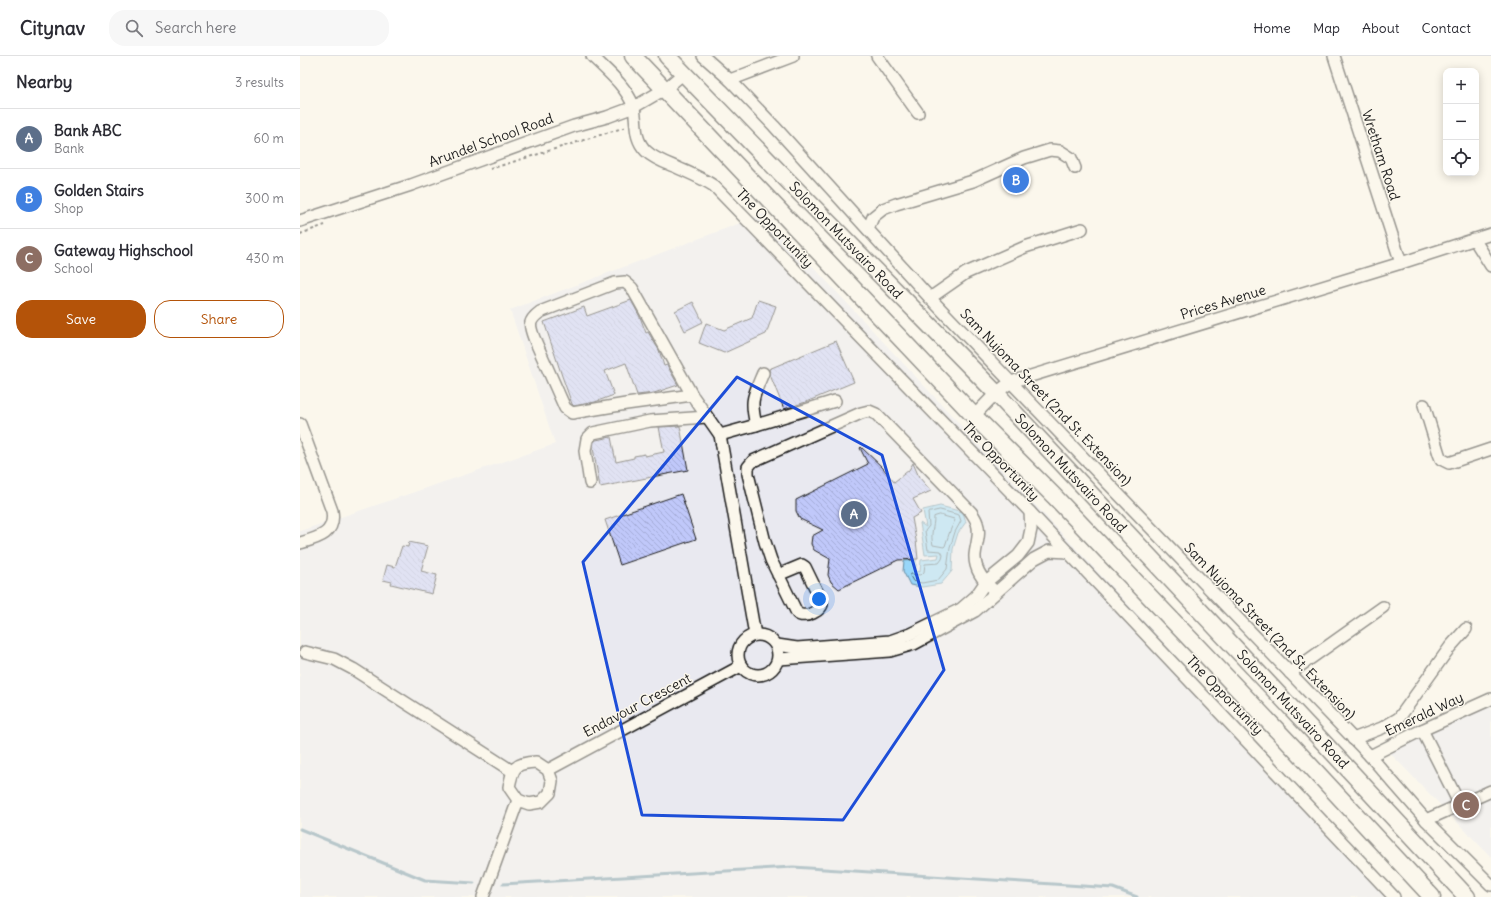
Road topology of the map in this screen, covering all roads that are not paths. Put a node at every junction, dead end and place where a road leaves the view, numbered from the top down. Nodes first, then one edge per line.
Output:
1 (592, 56) edge
2 (633, 56) edge
3 (667, 56) edge
4 (704, 56) edge
5 (793, 56) edge
6 (877, 56) edge
7 (1334, 56) edge
8 (684, 73) junction
9 (730, 80) junction
10 (665, 89) junction
11 (634, 107) junction
12 (918, 113) dead end
13 (1075, 168) dead end
14 (300, 221) edge
15 (868, 229) junction
16 (1082, 229) dead end
17 (1491, 234) edge
18 (1474, 239) junction
19 (1401, 263) junction
20 (1491, 266) edge
21 (930, 298) junction
22 (763, 373) dead end
23 (1011, 382) junction
24 (996, 393) junction
25 (692, 395) junction
26 (835, 400) dead end
27 (1424, 405) dead end
28 (974, 416) junction
29 (708, 417) junction
30 (300, 424) edge
31 (756, 425) junction
32 (720, 435) junction
33 (1491, 449) edge
34 (590, 482) dead end
35 (1030, 512) junction
36 (300, 543) edge
37 (1068, 552) junction
38 (778, 575) junction
39 (985, 582) junction
40 (996, 592) junction
41 (1383, 607) dead end
42 (1466, 629) dead end
43 (755, 635) junction
44 (777, 645) junction
45 (305, 652) dead end
46 (779, 659) junction
47 (741, 666) junction
48 (1290, 673) junction
49 (1491, 699) edge
50 (1422, 730) junction
51 (1353, 739) junction
52 (1370, 756) junction
53 (548, 770) junction
54 (512, 771) junction
55 (1491, 791) edge
56 (518, 800) junction
57 (1460, 805) junction
58 (1426, 820) junction
59 (1491, 885) edge
60 (483, 897) edge
61 (1394, 897) edge
62 (1432, 897) edge
63 (1467, 897) edge

1 - 11 street, The Opportunity
2 - 10 highway
3 - 8 highway, Solomon Mutsvairo Road
4 - 9 street, Sam Nujoma Street (2nd St. Extension)
5 - 9 street
6 - 12 street
7 - 19 street, Wretham Road
8 - 10 street, Arundel School Road
8 - 24 highway, Solomon Mutsvairo Road
9 - 15 street, Sam Nujoma Street (2nd St. Extension)
10 - 11 street, Arundel School Road
10 - 28 highway
11 - 14 street, Arundel School Road
11 - 35 street, The Opportunity
13 - 15 street
15 - 21 street, Sam Nujoma Street (2nd St. Extension)
16 - 21 street
17 - 18 street, Prices Avenue
18 - 19 street, Prices Avenue
18 - 20 street
19 - 23 street, Prices Avenue
21 - 23 street, Sam Nujoma Street (2nd St. Extension)
22 - 31 street
23 - 24 street, Prices Avenue
23 - 48 street, Sam Nujoma Street (2nd St. Extension)
24 - 28 street, Prices Avenue
24 - 63 highway, Solomon Mutsvairo Road
25 - 25 street
25 - 29 street
26 - 31 street
27 - 33 street
28 - 62 highway
29 - 32 street
29 - 34 street
30 - 36 street
31 - 32 street
32 - 43 street
35 - 37 street, The Opportunity
35 - 39 street
37 - 40 street
37 - 61 street, The Opportunity
38 - 38 street
38 - 39 street
39 - 40 street
39 - 44 street
40 - 46 street
41 - 48 street
42 - 51 street
43 - 44 street
43 - 47 street
44 - 46 street
45 - 54 street
46 - 47 street
47 - 53 street, Endavour Crescent
48 - 51 street, Sam Nujoma Street (2nd St. Extension)
49 - 50 street, Emerald Way
50 - 52 street, Emerald Way
50 - 57 street
51 - 52 street, Sam Nujoma Street (2nd St. Extension)
52 - 58 street, Sam Nujoma Street (2nd St. Extension)
53 - 54 street
53 - 56 street
54 - 56 street
55 - 57 street
56 - 60 street
57 - 58 street
58 - 59 street, Sam Nujoma Street (2nd St. Extension)

